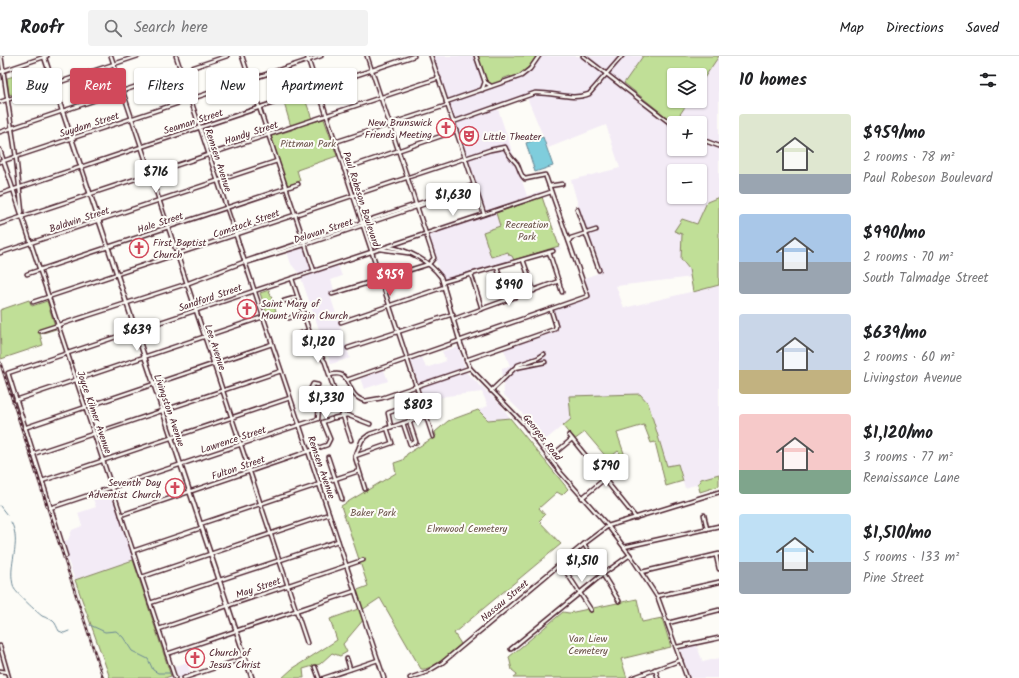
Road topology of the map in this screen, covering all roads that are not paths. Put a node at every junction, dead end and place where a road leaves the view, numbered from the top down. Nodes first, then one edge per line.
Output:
1 (1, 56) edge
2 (45, 56) edge
3 (111, 56) edge
4 (138, 56) edge
5 (176, 56) edge
6 (227, 56) edge
7 (242, 56) edge
8 (307, 56) edge
9 (321, 56) edge
10 (367, 56) edge
11 (414, 56) edge
12 (431, 56) edge
13 (476, 56) edge
14 (539, 56) edge
15 (583, 56) edge
16 (622, 56) edge
17 (308, 60) junction
18 (114, 64) junction
19 (49, 68) edge
20 (115, 68) edge
21 (180, 68) edge
22 (192, 68) edge
23 (246, 68) edge
24 (311, 68) edge
25 (372, 70) junction
26 (1, 71) edge
27 (607, 74) junction
28 (357, 75) edge
29 (259, 77) edge
30 (439, 78) junction
31 (62, 81) edge
32 (485, 82) junction
33 (492, 86) junction
34 (482, 90) junction
35 (12, 97) edge
36 (381, 97) junction
37 (7, 99) junction
38 (0, 102) edge
39 (126, 102) edge
40 (446, 102) junction
41 (60, 104) edge
42 (83, 104) edge
43 (176, 104) edge
44 (192, 104) edge
45 (258, 104) edge
46 (271, 104) edge
47 (323, 104) edge
48 (448, 106) junction
49 (259, 108) junction
50 (62, 111) junction
51 (326, 115) junction
52 (132, 119) junction
53 (667, 121) edge
54 (453, 122) junction
55 (390, 125) junction
56 (11, 128) junction
57 (200, 128) junction
58 (456, 131) junction
59 (0, 132) edge
60 (268, 134) junction
61 (72, 139) junction
62 (335, 142) junction
63 (707, 142) edge
64 (719, 146) edge
65 (141, 147) junction
66 (0, 150) edge
67 (399, 151) junction
68 (209, 154) junction
69 (16, 157) junction
70 (465, 158) junction
71 (4, 161) junction
72 (277, 161) junction
73 (0, 162) edge
74 (81, 167) junction
75 (344, 169) junction
76 (150, 174) junction
77 (407, 178) junction
78 (218, 181) junction
79 (298, 184) dead end
80 (562, 184) dead end
81 (549, 185) junction
82 (474, 186) junction
83 (20, 187) junction
84 (286, 188) junction
85 (13, 189) junction
86 (551, 192) junction
87 (0, 194) edge
88 (90, 194) junction
89 (353, 196) junction
90 (159, 201) junction
91 (417, 205) junction
92 (226, 208) junction
93 (577, 209) dead end
94 (484, 214) junction
95 (295, 215) junction
96 (22, 216) junction
97 (99, 220) junction
98 (0, 224) edge
99 (362, 224) junction
100 (168, 227) junction
101 (596, 230) dead end
102 (586, 233) junction
103 (426, 234) junction
104 (235, 235) junction
105 (568, 241) junction
106 (31, 243) junction
107 (304, 243) junction
108 (388, 247) junction
109 (108, 248) junction
110 (380, 249) junction
111 (553, 251) dead end
112 (372, 252) junction
113 (549, 252) junction
114 (0, 253) edge
115 (408, 253) junction
116 (176, 254) junction
117 (523, 260) junction
118 (245, 263) junction
119 (429, 264) junction
120 (498, 267) junction
121 (40, 270) junction
122 (599, 270) dead end
123 (314, 271) junction
124 (27, 274) dead end
125 (116, 274) junction
126 (471, 274) junction
127 (380, 278) junction
128 (292, 280) junction
129 (443, 282) junction
130 (559, 282) junction
131 (186, 284) junction
132 (444, 287) junction
133 (254, 291) junction
134 (534, 291) junction
135 (562, 292) dead end
136 (332, 294) dead end
137 (298, 296) junction
138 (49, 297) junction
139 (507, 300) junction
140 (284, 301) dead end
141 (33, 302) dead end
142 (126, 303) junction
143 (389, 305) junction
144 (482, 309) junction
145 (195, 310) junction
146 (551, 310) junction
147 (304, 314) junction
148 (453, 314) junction
149 (263, 317) junction
150 (289, 318) dead end
151 (454, 319) junction
152 (341, 322) dead end
153 (58, 326) junction
154 (40, 331) dead end
155 (135, 331) junction
156 (309, 331) junction
157 (398, 332) junction
158 (296, 335) dead end
159 (204, 337) junction
160 (460, 341) junction
161 (272, 344) junction
162 (348, 348) dead end
163 (67, 353) junction
164 (544, 354) dead end
165 (144, 357) junction
166 (407, 360) junction
167 (466, 360) junction
168 (544, 362) dead end
169 (213, 364) junction
170 (470, 368) junction
171 (514, 368) junction
172 (281, 371) junction
173 (330, 375) junction
174 (76, 380) junction
175 (347, 380) junction
176 (153, 384) junction
177 (318, 385) dead end
178 (416, 387) junction
179 (222, 391) junction
180 (491, 391) junction
181 (290, 398) junction
182 (16, 400) junction
183 (85, 407) junction
184 (162, 411) junction
185 (417, 414) dead end
186 (343, 415) junction
187 (426, 416) junction
188 (231, 418) junction
189 (318, 419) junction
190 (409, 421) junction
191 (323, 422) junction
192 (403, 423) junction
193 (370, 424) dead end
194 (299, 425) junction
195 (24, 428) junction
196 (389, 428) junction
197 (94, 434) junction
198 (569, 435) dead end
199 (433, 437) dead end
200 (171, 438) junction
201 (572, 439) junction
202 (351, 440) dead end
203 (240, 445) junction
204 (308, 452) junction
205 (33, 454) junction
206 (355, 456) junction
207 (328, 457) dead end
208 (549, 458) junction
209 (103, 460) junction
210 (180, 465) junction
211 (620, 466) dead end
212 (249, 471) junction
213 (359, 471) junction
214 (335, 478) junction
215 (605, 479) junction
216 (42, 481) junction
217 (320, 483) junction
218 (112, 487) junction
219 (365, 489) dead end
220 (190, 492) junction
221 (719, 492) edge
222 (582, 498) junction
223 (342, 499) dead end
224 (260, 504) junction
225 (50, 508) junction
226 (329, 514) junction
227 (121, 515) junction
228 (704, 515) dead end
229 (636, 518) junction
230 (201, 526) junction
231 (608, 526) junction
232 (719, 526) edge
233 (707, 528) junction
234 (270, 534) junction
235 (338, 541) junction
236 (584, 544) junction
237 (624, 547) junction
238 (133, 551) junction
239 (210, 554) junction
240 (718, 554) edge
241 (630, 555) junction
242 (66, 556) dead end
243 (279, 560) junction
244 (363, 560) dead end
245 (561, 564) junction
246 (346, 566) junction
247 (719, 569) edge
248 (642, 572) junction
249 (603, 574) junction
250 (142, 577) junction
251 (219, 580) junction
252 (719, 582) edge
253 (288, 585) junction
254 (355, 591) junction
255 (580, 593) junction
256 (657, 596) junction
257 (619, 601) dead end
258 (150, 603) junction
259 (228, 606) junction
260 (592, 610) dead end
261 (719, 610) edge
262 (297, 611) junction
263 (668, 623) junction
264 (159, 629) junction
265 (236, 632) junction
266 (719, 638) edge
267 (307, 643) dead end
268 (0, 646) edge
269 (676, 647) junction
270 (511, 649) dead end
271 (1, 654) edge
272 (167, 654) junction
273 (245, 658) junction
274 (347, 659) dead end
275 (378, 660) junction
276 (681, 660) junction
277 (315, 666) dead end
278 (350, 669) junction
279 (655, 669) junction
280 (0, 672) edge
281 (7, 672) junction
282 (9, 678) edge
283 (175, 678) edge
284 (184, 678) edge
285 (252, 678) edge
286 (319, 678) edge
287 (324, 678) edge
288 (384, 678) edge
289 (410, 678) edge
290 (632, 678) edge
291 (658, 678) edge
292 (688, 678) edge

1 - 26 street
2 - 19 main road, Livingston Avenue
2 - 26 street
3 - 18 street, Lee Avenue
4 - 18 street
5 - 21 street, Remsen Avenue
6 - 22 street
7 - 23 street
8 - 17 street, Paul Robeson Boulevard
9 - 17 street, Suydam Street
10 - 25 street
11 - 25 street, Seaman Street
12 - 30 street
13 - 32 street
14 - 33 street
15 - 27 street
16 - 27 street
17 - 24 street, Paul Robeson Boulevard
17 - 29 street, Suydam Street
18 - 20 street, Lee Avenue
18 - 31 street
25 - 28 street, Seaman Street
25 - 36 street
26 - 37 street
27 - 53 street
27 - 54 street
30 - 36 street, Handy Street
30 - 40 street
32 - 33 street
32 - 34 street
33 - 34 street
34 - 40 street
35 - 37 street
36 - 51 street, Handy Street
36 - 55 street
37 - 38 street
37 - 56 street
39 - 52 street, Lee Avenue
40 - 48 street
41 - 50 main road, Livingston Avenue
42 - 50 street
43 - 52 street, Suydam Street
44 - 57 street, Remsen Avenue
45 - 49 street
46 - 49 street, Seaman Street
47 - 51 street, Paul Robeson Boulevard
48 - 54 street
48 - 55 street
49 - 57 street, Seaman Street
49 - 60 street
50 - 56 street
50 - 61 main road, Livingston Avenue
51 - 60 street, Handy Street
51 - 62 street, Paul Robeson Boulevard
52 - 61 street, Suydam Street
52 - 65 street, Lee Avenue
54 - 58 street
55 - 62 street
55 - 67 street
56 - 59 street
56 - 69 street
57 - 65 street, Seaman Street
57 - 68 street, Remsen Avenue
58 - 67 street
58 - 70 street
60 - 68 street, Handy Street
60 - 72 street
61 - 69 street, Suydam Street
61 - 74 main road, Livingston Avenue
62 - 75 street, Paul Robeson Boulevard
63 - 64 street
65 - 74 street, Seaman Street
65 - 76 street, Lee Avenue
66 - 71 street, Joyce Kilmer Avenue
67 - 75 street
67 - 77 street
68 - 76 street, Handy Street
68 - 78 street, Remsen Avenue
69 - 71 street, Suydam Street
69 - 83 street
70 - 77 street, Comstock Street
70 - 81 street, Comstock Street
70 - 82 street
71 - 73 street, Suydam Street
71 - 85 street, Joyce Kilmer Avenue
72 - 78 street, Baldwin Street
72 - 84 street
74 - 83 street, Seaman Street
74 - 88 main road, Livingston Avenue
75 - 89 street, Paul Robeson Boulevard
76 - 88 street, Handy Street
76 - 90 street, Lee Avenue
77 - 89 street, Comstock Street
77 - 91 street
78 - 90 street, Baldwin Street
78 - 92 street, Remsen Avenue
79 - 84 street, Hale Street
80 - 81 street
81 - 86 street
82 - 91 street, Delavan Street
82 - 94 street
83 - 85 street, Seaman Street
83 - 96 street
84 - 92 street, Hale Street
84 - 95 street
85 - 87 street, Seaman Street
85 - 96 street, Joyce Kilmer Avenue
86 - 94 street
86 - 105 street
88 - 96 street, Handy Street
88 - 97 main road, Livingston Avenue
89 - 95 street, Comstock Street
89 - 99 street, Paul Robeson Boulevard
90 - 97 street, Baldwin Street
90 - 100 street, Lee Avenue
91 - 99 street, Delavan Street
91 - 103 street
92 - 100 street, Hale Street
92 - 104 street, Remsen Avenue
93 - 102 street
94 - 103 street
95 - 104 street, Comstock Street
95 - 107 street
96 - 98 street, Handy Street
96 - 106 street, Joyce Kilmer Avenue
97 - 106 street, Baldwin Street
97 - 109 main road, Livingston Avenue
99 - 107 street, Delavan Street
99 - 112 street, Paul Robeson Boulevard
100 - 109 street, Hale Street
100 - 116 street, Lee Avenue
101 - 102 street
102 - 105 street
102 - 122 street
103 - 108 street
103 - 119 street
104 - 116 street, Comstock Street
104 - 118 street, Remsen Avenue
105 - 146 street
106 - 114 street, Baldwin Street
106 - 121 street, Joyce Kilmer Avenue
107 - 118 street, Delavan Street
107 - 123 street
108 - 110 street
108 - 115 street, Georges Road
109 - 121 street, Hale Street
109 - 125 main road, Livingston Avenue
110 - 112 street, Georges Road
110 - 115 street, Georges Road
111 - 113 street
112 - 123 street, Sandford Street
112 - 127 street, Paul Robeson Boulevard
113 - 117 street
113 - 130 street
115 - 119 street, Georges Road
116 - 125 street, Comstock Street
116 - 131 street, Lee Avenue
117 - 120 street
117 - 134 street
118 - 131 street, Delavan Street
118 - 133 street, Remsen Avenue
119 - 127 street
119 - 129 street, Georges Road
120 - 126 street
120 - 139 street
121 - 124 street, Hale Street
121 - 138 street, Joyce Kilmer Avenue
123 - 128 street, Sandford Street
125 - 138 street, Comstock Street
125 - 142 main road, Livingston Avenue
126 - 129 street
126 - 144 street
127 - 136 street
127 - 143 street, Paul Robeson Boulevard
128 - 133 street, Sandford Street
128 - 137 street
129 - 132 street, Georges Road
130 - 134 street
130 - 135 street
131 - 142 street, Delavan Street
131 - 145 street, Lee Avenue
132 - 143 street
132 - 148 street, Georges Road
133 - 145 street, Sandford Street
133 - 149 street, Remsen Avenue
134 - 139 street
137 - 140 street
137 - 147 street
138 - 141 street, Comstock Street
138 - 153 street, Joyce Kilmer Avenue
139 - 144 street
142 - 153 street, Delavan Street
142 - 155 main road, Livingston Avenue
143 - 152 street
143 - 157 street, Paul Robeson Boulevard
144 - 151 street
145 - 155 street, Sandford Street
145 - 159 street, Lee Avenue
146 - 160 street
146 - 167 street
147 - 150 street
147 - 156 street
148 - 151 street, Georges Road
148 - 157 street
149 - 159 street
149 - 161 street, Remsen Avenue
151 - 160 street, Georges Road
153 - 154 street, Delavan Street
153 - 163 street, Joyce Kilmer Avenue
155 - 163 street, Sandford Street
155 - 165 main road, Livingston Avenue
156 - 158 street
156 - 173 street
157 - 162 street
157 - 166 street, Paul Robeson Boulevard
159 - 165 street
159 - 169 street, Lee Avenue
160 - 166 street
160 - 167 street, Georges Road
161 - 169 street
161 - 172 street, Remsen Avenue
163 - 174 street, Joyce Kilmer Avenue
163 - 182 street, Sandford Street
164 - 171 street
165 - 174 street
165 - 176 main road, Livingston Avenue
166 - 175 street
166 - 178 street, Paul Robeson Boulevard
167 - 170 street, Georges Road
168 - 171 street
169 - 176 street
169 - 179 street, Lee Avenue
170 - 178 street
170 - 180 street, Georges Road
171 - 180 street
172 - 179 street
172 - 181 street, Remsen Avenue
173 - 175 street
173 - 186 street
174 - 182 street
174 - 183 street, Joyce Kilmer Avenue
175 - 178 street
176 - 183 street
176 - 184 main road, Livingston Avenue
177 - 189 street
178 - 187 street, Paul Robeson Boulevard
179 - 184 street
179 - 188 street, Lee Avenue
180 - 208 street, Georges Road
181 - 188 street
181 - 194 street, Remsen Avenue
182 - 195 street
183 - 195 street
183 - 197 street, Joyce Kilmer Avenue
184 - 197 street
184 - 200 main road, Livingston Avenue
185 - 196 street
186 - 191 street
186 - 193 street
186 - 202 street
187 - 190 street
187 - 199 street, Paul Robeson Boulevard
188 - 200 street
188 - 203 street, Lee Avenue
189 - 191 street
189 - 194 street, Lawrence Street
190 - 192 street
190 - 192 street
191 - 204 street, Fulton Street
192 - 196 street
194 - 203 street, Lawrence Street
194 - 204 street, Remsen Avenue
195 - 205 street
196 - 206 street
196 - 206 street
197 - 205 street
197 - 209 street, Joyce Kilmer Avenue
198 - 201 street
200 - 209 street
200 - 210 main road, Livingston Avenue
201 - 208 street
201 - 215 street
203 - 210 street, Lawrence Street
203 - 212 street, Lee Avenue
204 - 212 street, Fulton Street
204 - 217 street, Remsen Avenue
205 - 216 street
206 - 213 street
207 - 214 street
208 - 222 street, Georges Road
209 - 216 street
209 - 218 street, Joyce Kilmer Avenue
210 - 218 street, Lawrence Street
210 - 220 main road, Livingston Avenue
211 - 215 street
212 - 220 street, Fulton Street
212 - 224 street, Lee Avenue
213 - 214 street
213 - 219 street
214 - 217 street
214 - 223 street
215 - 222 street
215 - 229 street
216 - 225 street
217 - 224 street
217 - 226 street, Remsen Avenue
218 - 225 street, Lawrence Street
218 - 227 street, Joyce Kilmer Avenue
220 - 227 street, Fulton Street
220 - 230 main road, Livingston Avenue
221 - 229 street, Nassau Street
222 - 231 street, Georges Road
224 - 230 street
224 - 234 street, Lee Avenue
225 - 242 street
226 - 234 street
226 - 235 street, Remsen Avenue
227 - 238 street, Joyce Kilmer Avenue
228 - 233 street
229 - 231 street, Nassau Street
230 - 238 street
230 - 239 main road, Livingston Avenue
231 - 236 street, Nassau Street
231 - 237 street, Georges Road
232 - 233 street
233 - 237 street
234 - 239 street
234 - 243 street, Lee Avenue
235 - 243 street
235 - 246 street, Remsen Avenue
236 - 245 street, Nassau Street
236 - 249 street
237 - 241 street, Georges Road
238 - 250 street, Joyce Kilmer Avenue
239 - 250 street
239 - 251 main road, Livingston Avenue
240 - 247 street
240 - 248 street
241 - 248 street, Georges Road
241 - 249 street
243 - 251 street
243 - 253 street, Lee Avenue
244 - 246 street, May Street
245 - 255 street
245 - 289 street, Nassau Street
246 - 253 street, May Street
246 - 254 street, Remsen Avenue
248 - 256 street, Georges Road
249 - 255 street
249 - 257 street
250 - 258 street, Joyce Kilmer Avenue
251 - 258 street
251 - 259 main road, Livingston Avenue
252 - 256 street
253 - 259 street, May Street
253 - 262 street, Lee Avenue
254 - 262 street
254 - 275 street, Remsen Avenue
255 - 260 street
255 - 270 street
256 - 263 street, Georges Road
258 - 264 street, Joyce Kilmer Avenue
259 - 264 street, May Street
259 - 265 main road, Livingston Avenue
261 - 263 street
262 - 265 street
262 - 267 street, Lee Avenue
263 - 269 street, Georges Road
264 - 272 street, Joyce Kilmer Avenue
265 - 272 street
265 - 273 main road, Livingston Avenue
266 - 269 street
268 - 271 street
269 - 276 street, Georges Road
271 - 281 street
272 - 283 street, Joyce Kilmer Avenue
273 - 284 street
273 - 285 main road, Livingston Avenue
274 - 278 street
275 - 278 street
275 - 288 street, Remsen Avenue
276 - 279 street
276 - 292 street, Georges Road
277 - 286 street
278 - 287 street
279 - 290 street
279 - 291 street
280 - 281 street
281 - 282 street

